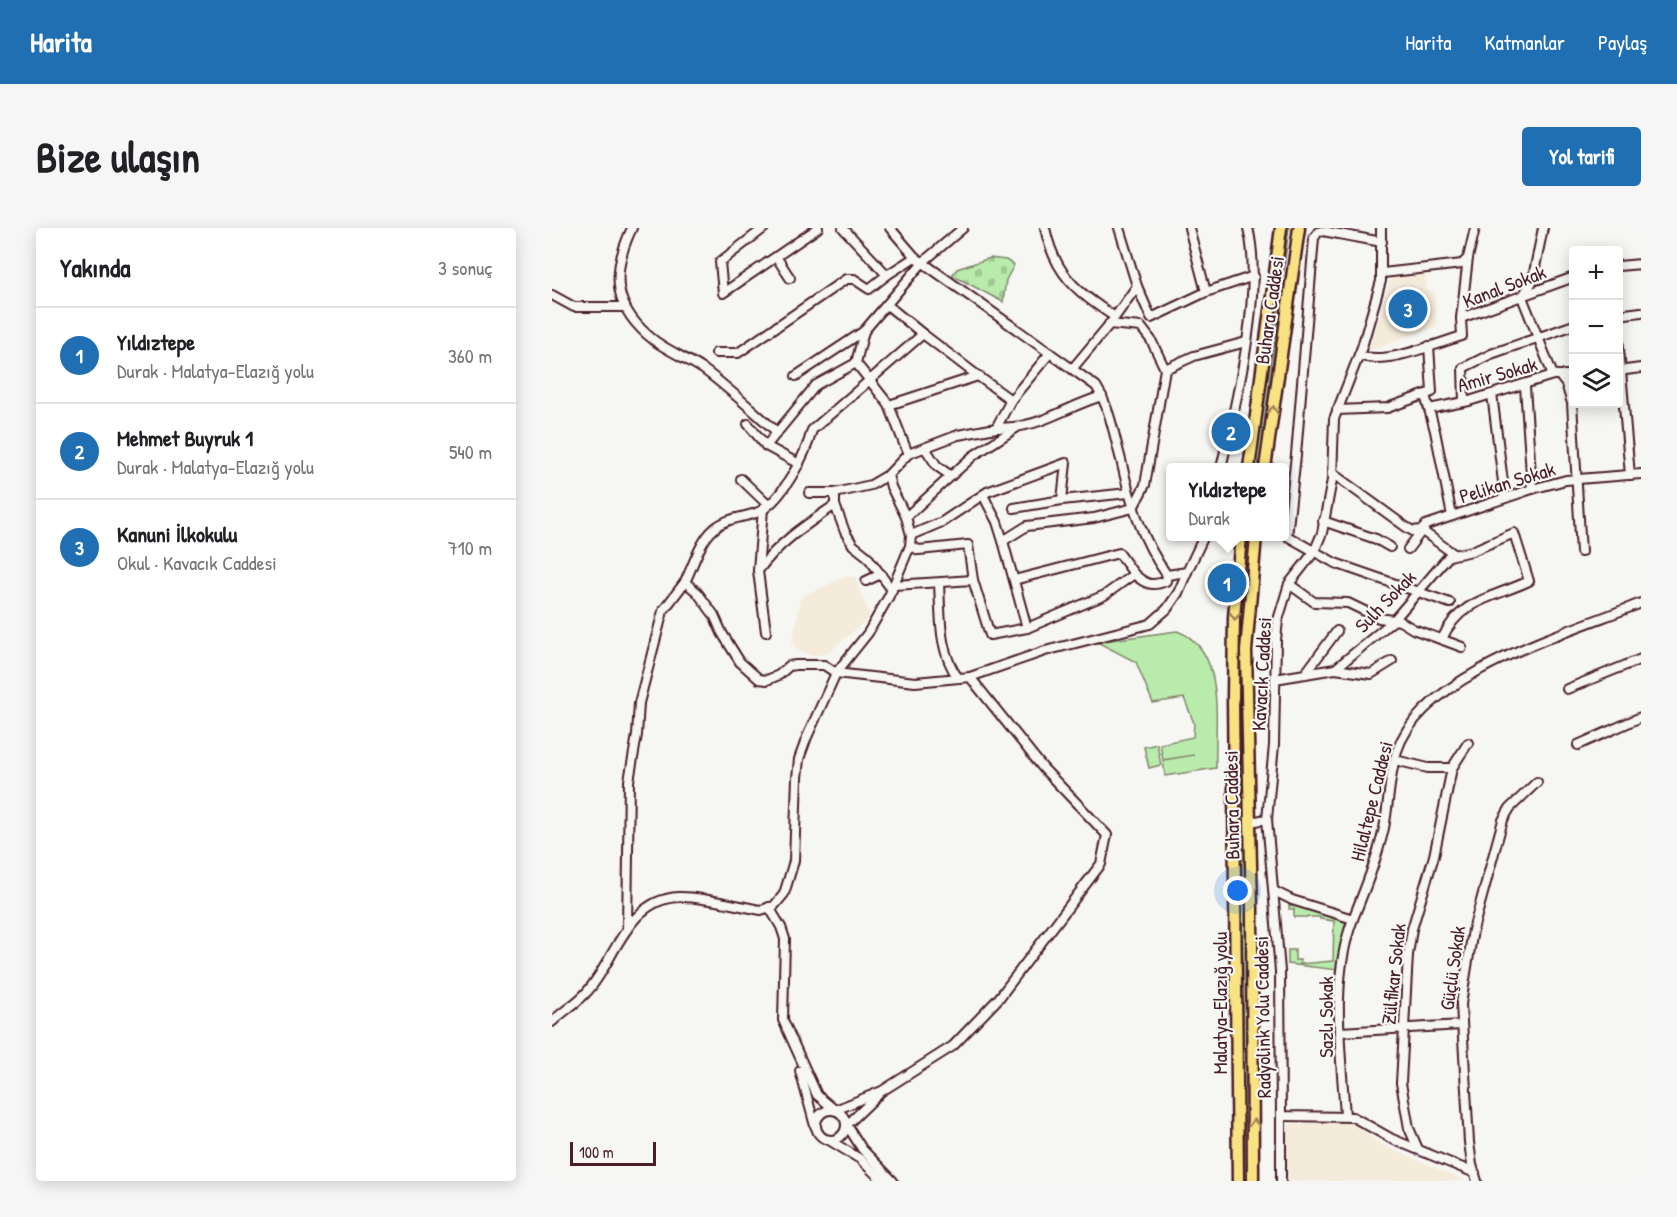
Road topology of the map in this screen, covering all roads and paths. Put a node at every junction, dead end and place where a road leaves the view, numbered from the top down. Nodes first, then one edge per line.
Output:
1 (632, 228) edge
2 (764, 228) edge
3 (818, 228) edge
4 (843, 228) edge
5 (890, 228) edge
6 (963, 228) edge
7 (1045, 228) edge
8 (1119, 228) edge
9 (1189, 228) edge
10 (1248, 228) edge
11 (1281, 228) edge
12 (1293, 228) edge
13 (1299, 228) edge
14 (1381, 228) edge
15 (1475, 228) edge
16 (1543, 228) edge
17 (1382, 242) junction
18 (1296, 248) junction
19 (915, 257) junction
20 (777, 258) junction
21 (1468, 258) junction
22 (923, 262) junction
23 (1641, 264) edge
24 (1623, 266) edge
25 (1383, 273) junction
26 (887, 275) junction
27 (1254, 276) junction
28 (790, 278) dead end
29 (1569, 279) edge
30 (1137, 286) junction
31 (1206, 292) junction
32 (552, 295) edge
33 (1522, 297) junction
34 (887, 305) junction
35 (625, 307) junction
36 (1641, 312) edge
37 (1623, 314) edge
38 (1115, 317) junction
39 (1151, 318) junction
40 (1461, 318) junction
41 (1109, 324) junction
42 (1569, 326) edge
43 (1141, 327) junction
44 (864, 331) junction
45 (923, 334) junction
46 (1537, 336) junction
47 (1246, 342) junction
48 (1429, 346) junction
49 (716, 353) dead end
50 (1050, 353) junction
51 (1359, 355) junction
52 (856, 363) junction
53 (1073, 368) junction
54 (1641, 368) edge
55 (1165, 369) junction
56 (1623, 370) edge
57 (1556, 375) junction
58 (1569, 375) edge
59 (796, 376) dead end
60 (978, 376) junction
61 (870, 378) junction
62 (1525, 386) junction
63 (1492, 394) junction
64 (1425, 395) junction
65 (1102, 396) junction
66 (1011, 400) junction
67 (1464, 402) junction
68 (889, 405) junction
69 (1623, 408) edge
70 (1429, 409) junction
71 (1337, 410) junction
72 (748, 424) dead end
73 (996, 428) junction
74 (1016, 428) junction
75 (777, 432) junction
76 (766, 446) junction
77 (925, 448) junction
78 (908, 454) junction
79 (1222, 463) edge
80 (1250, 463) edge
81 (1266, 463) edge
82 (799, 464) junction
83 (1332, 473) junction
84 (1641, 474) edge
85 (888, 475) junction
86 (1630, 475) junction
87 (951, 476) junction
88 (741, 479) dead end
89 (1578, 479) junction
90 (1532, 489) junction
91 (809, 493) dead end
92 (835, 493) junction
93 (1128, 493) junction
94 (983, 495) junction
95 (1505, 498) junction
96 (1062, 500) junction
97 (835, 505) junction
98 (766, 507) junction
99 (1014, 508) dead end
100 (1133, 508) junction
101 (1452, 516) junction
102 (906, 517) junction
103 (1289, 518) edge
104 (1323, 521) junction
105 (1421, 530) junction
106 (911, 535) junction
107 (1289, 537) edge
108 (1004, 541) junction
109 (1202, 541) edge
110 (1241, 541) edge
111 (1256, 541) edge
112 (910, 546) junction
113 (1390, 547) dead end
114 (1408, 549) dead end
115 (1314, 552) junction
116 (1581, 552) dead end
117 (1454, 554) junction
118 (758, 572) junction
119 (1187, 572) junction
120 (881, 574) junction
121 (1134, 574) junction
122 (1167, 575) junction
123 (973, 580) junction
124 (1014, 580) junction
125 (866, 581) dead end
126 (685, 582) junction
127 (939, 584) junction
128 (1289, 584) junction
129 (893, 587) junction
130 (1418, 592) junction
131 (1450, 603) dead end
132 (1641, 603) edge
133 (1393, 621) junction
134 (1027, 628) junction
135 (1337, 631) dead end
136 (766, 632) dead end
137 (1442, 639) junction
138 (1462, 647) dead end
139 (1641, 659) edge
140 (1392, 661) dead end
141 (1335, 669) junction
142 (836, 673) junction
143 (1305, 674) junction
144 (970, 677) junction
145 (958, 678) junction
146 (1275, 679) junction
147 (1567, 689) dead end
148 (1641, 717) edge
149 (1468, 743) dead end
150 (1578, 746) dead end
151 (1395, 760) junction
152 (1452, 768) junction
153 (1537, 782) dead end
154 (1267, 819) junction
155 (1250, 822) junction
156 (1274, 891) junction
157 (769, 908) junction
158 (1353, 919) junction
159 (627, 929) junction
160 (552, 1022) edge
161 (1462, 1024) junction
162 (1405, 1028) junction
163 (1340, 1032) junction
164 (790, 1037) junction
165 (882, 1090) junction
166 (835, 1110) junction
167 (1281, 1116) junction
168 (1345, 1116) junction
169 (847, 1125) junction
170 (816, 1127) junction
171 (829, 1140) junction
172 (1418, 1149) junction
173 (1476, 1177) edge
174 (883, 1181) edge
175 (893, 1181) edge
176 (1238, 1181) edge
177 (1253, 1181) edge
178 (1281, 1181) edge

1 - 35 street
2 - 20 street
3 - 20 street
4 - 26 street
5 - 19 street
6 - 22 street
7 - 38 street
8 - 30 street
9 - 31 street
10 - 27 street
11 - 80 highway
12 - 18 highway
13 - 18 highway, Buhara Caddesi
14 - 17 street, Kavacık Caddesi
15 - 21 street
16 - 33 street
17 - 25 street, Kavacık Caddesi
17 - 103 street
81 -> 18 highway, Buhara Caddesi
19 - 22 street
19 - 26 street
20 - 28 street
21 - 25 street
21 - 40 street
22 - 34 street
22 - 50 street
23 - 24 street
25 - 51 street, Kavacık Caddesi
26 - 49 street
27 - 31 street
27 - 47 street
29 - 33 street, Kanal Sokak
30 - 38 street
30 - 39 street
31 - 39 street
32 - 35 street
33 - 40 street, Kanal Sokak
33 - 46 street
34 - 44 street
34 - 45 street
35 - 75 street
36 - 37 street
38 - 41 street
39 - 43 street
40 - 48 street, Kanal Sokak
41 - 43 street
41 - 53 street
42 - 46 street
43 - 55 street
44 - 52 street
44 - 59 street
45 - 60 street
45 - 61 street
46 - 57 street
46 - 67 street
47 - 55 street
47 - 79 street
48 - 51 street, Kanal Sokak
48 - 64 street
50 - 53 street
50 - 66 street
51 - 71 street, Kavacık Caddesi
52 - 61 street
52 - 75 street
53 - 65 street
54 - 56 street
55 - 100 street
57 - 58 street, Amir Sokak
57 - 62 street, Amir Sokak
57 - 89 street
60 - 66 street
60 - 68 street
61 - 68 street
61 - 82 street
62 - 63 street, Amir Sokak
62 - 90 street
63 - 67 street, Amir Sokak
63 - 95 street
64 - 70 street
64 - 71 street
65 - 74 street
65 - 93 street
66 - 73 street
67 - 70 street, Amir Sokak
68 - 78 street
69 - 86 street
70 - 101 street
71 - 83 street, Kavacık Caddesi
72 - 76 street
73 - 74 street
73 - 77 street
74 - 87 street
75 - 76 street
76 - 82 street
77 - 78 street
77 - 87 street
78 - 85 street
82 - 98 street
83 - 104 street, Kavacık Caddesi
83 - 105 street
84 - 86 street, Pelikan Sokak
85 - 92 street
85 - 102 street
86 - 89 street, Pelikan Sokak
87 - 102 street
88 - 98 street
89 - 90 street, Pelikan Sokak
89 - 116 street
90 - 95 street, Pelikan Sokak
91 - 92 street
92 - 97 street
93 - 96 street
93 - 100 street
94 - 96 street
94 - 106 street
94 - 108 street
95 - 101 street, Pelikan Sokak
96 - 99 street
97 - 118 street
97 - 120 street
98 - 118 street
98 - 126 street
100 - 108 street
100 - 122 street
101 - 105 street, Pelikan Sokak
102 - 106 street
104 - 113 street
104 - 115 street, Kavacık Caddesi
105 - 114 street
105 - 117 street
106 - 112 street
107 - 115 street
108 - 124 street
109 - 119 street
110 -> 176 highway, Malatya-Elazığ yolu
111 - 155 highway, Buhara Caddesi
112 - 123 street
112 - 129 street
115 - 128 street, Kavacık Caddesi
115 - 130 street
117 - 130 street, Sulh Sokak
117 - 137 street, Sulh Sokak
118 - 136 street
119 - 122 street
119 - 144 street
120 - 125 street
120 - 129 street
121 - 122 street
121 - 124 street
121 - 134 street
123 - 127 street
123 - 134 street
124 - 134 street
126 - 142 street
126 - 159 street
127 - 129 street
127 - 145 street
128 - 133 street
128 - 146 street, Kavacık Caddesi
129 - 142 street
130 - 131 street
130 - 133 street, Sulh Sokak
132 - 151 street, Hilaltepe Caddesi
133 - 137 street
133 - 141 street, Sulh Sokak
135 - 143 street
137 - 138 street
139 - 147 street
140 - 141 street
141 - 143 street
142 - 145 street
142 - 157 street
143 - 146 street
144 - 145 street
144 - 165 street
146 - 154 street, Kavacık Caddesi
148 - 150 street
149 - 152 street, Zülfikar Sokak
151 - 152 street
151 - 158 street, Hilaltepe Caddesi
152 - 162 street, Zülfikar Sokak
153 - 161 street, Güçlü Sokak
154 - 155 street
154 - 156 street, Kavacık Caddesi
177 -> 155 highway, Buhara Caddesi
156 - 158 street
156 - 167 street, Radyolink Yolu Caddesi
157 - 159 street
157 - 164 street
158 - 163 street, Sazlı Sokak
159 - 160 street
161 - 162 street
161 - 173 street, Güçlü Sokak
162 - 163 street
162 - 172 street, Zülfikar Sokak
163 - 168 street, Sazlı Sokak
164 - 166 street
164 - 170 street
165 - 166 street
165 - 169 street
166 - 169 street
166 - 170 street
167 - 168 street, Radyolink Yolu Caddesi
167 - 178 street
168 - 172 street, Radyolink Yolu Caddesi
169 - 171 street
169 - 175 street
170 - 171 street
171 - 174 street
172 - 173 street, Radyolink Yolu Caddesi

